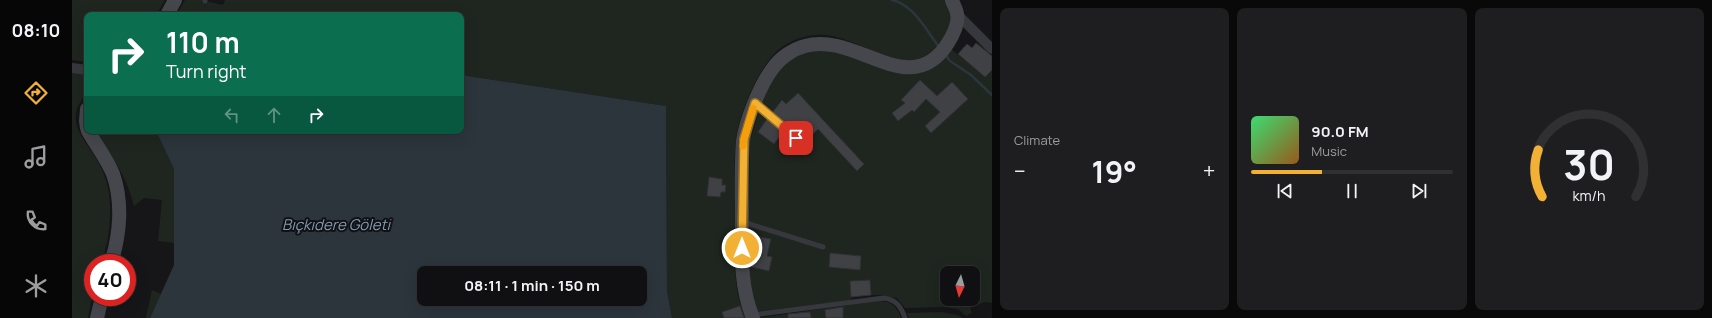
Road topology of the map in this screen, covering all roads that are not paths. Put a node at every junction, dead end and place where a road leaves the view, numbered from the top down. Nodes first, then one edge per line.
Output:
1 (175, 0) edge
2 (952, 0) edge
3 (169, 12) edge
4 (957, 14) junction
5 (992, 49) edge
6 (72, 68) edge
7 (84, 70) edge
8 (755, 103) junction
9 (90, 134) edge
10 (796, 138) dead end
11 (742, 222) junction
12 (823, 247) dead end
13 (113, 254) edge
14 (100, 306) edge
15 (753, 317) edge
16 (97, 318) edge
17 (906, 318) edge

1 - 3 street
2 - 4 street
4 - 5 street
4 - 8 street
6 - 7 street
8 - 10 lane
8 - 11 street
9 - 13 street
11 - 12 lane
11 - 15 street
14 - 16 street
15 - 17 lane

